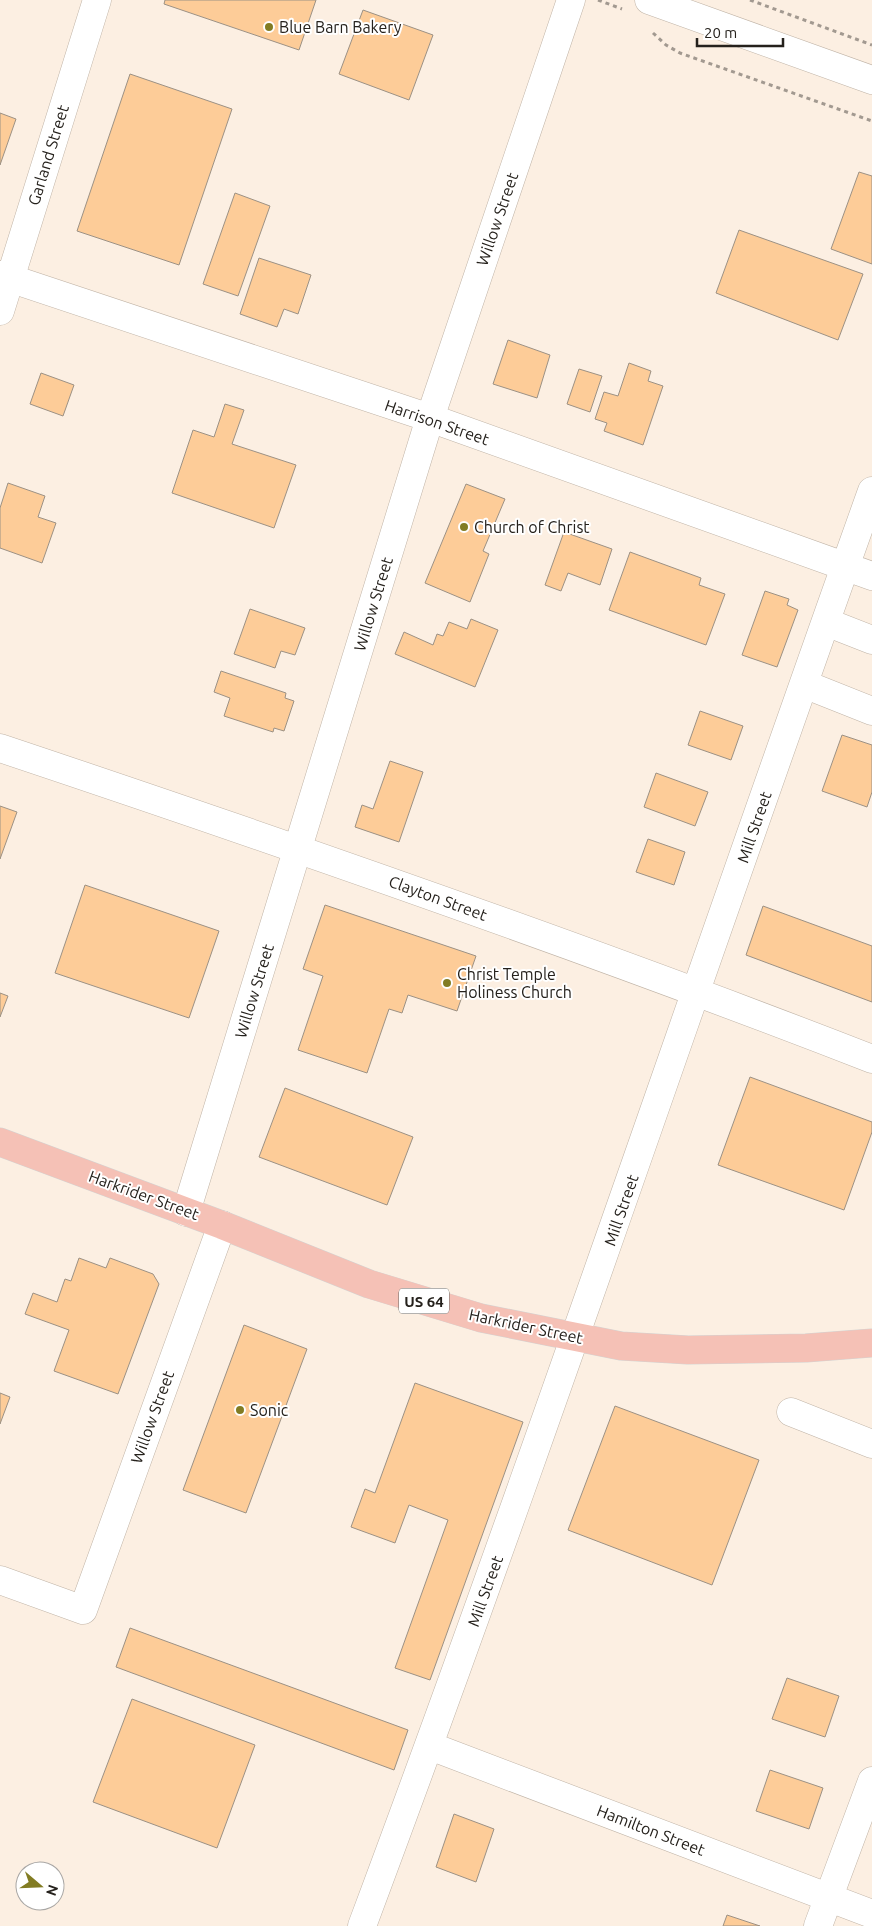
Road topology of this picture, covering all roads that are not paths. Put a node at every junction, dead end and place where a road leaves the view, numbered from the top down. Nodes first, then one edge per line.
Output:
1 (97, 0) edge
2 (571, 0) edge
3 (639, 6) edge
4 (872, 80) edge
5 (5, 276) edge
6 (0, 311) edge
7 (430, 418) junction
8 (872, 491) edge
9 (845, 566) junction
10 (872, 576) edge
11 (826, 622) junction
12 (872, 640) edge
13 (804, 684) junction
14 (872, 711) edge
15 (0, 748) edge
16 (298, 847) junction
17 (697, 991) junction
18 (872, 1059) edge
19 (0, 1142) edge
20 (186, 1212) junction
21 (222, 1224) junction
22 (577, 1336) junction
23 (872, 1343) edge
24 (791, 1412) dead end
25 (872, 1444) edge
26 (0, 1580) edge
27 (430, 1746) junction
28 (872, 1781) edge
29 (829, 1898) junction
30 (872, 1914) edge
31 (362, 1926) edge
32 (818, 1926) edge

1 - 5 street, Garland Street
2 - 7 street, Willow Street
3 - 4 street
5 - 6 street, Garland Street
5 - 7 street, Harrison Street
7 - 9 street, Harrison Street
7 - 16 street, Willow Street
8 - 9 street, Mill Street
9 - 10 street, Harrison Street
9 - 11 street, Mill Street
11 - 12 street
11 - 13 street, Mill Street
13 - 14 street
13 - 17 street, Mill Street
15 - 16 street, Clayton Street
16 - 17 street, Clayton Street
16 - 20 street, Willow Street
17 - 18 street, Clayton Street
17 - 22 street, Mill Street
19 - 20 main road, Harkrider Street / US 64
20 - 21 main road, Harkrider Street / US 64
21 - 22 main road, Harkrider Street / US 64
21 - 26 street, Willow Street
22 - 23 main road, Harkrider Street / US 64
22 - 27 street, Mill Street
24 - 25 street
27 - 29 street, Hamilton Street
27 - 31 street, Mill Street
28 - 29 street
29 - 30 street, Hamilton Street
29 - 32 street

